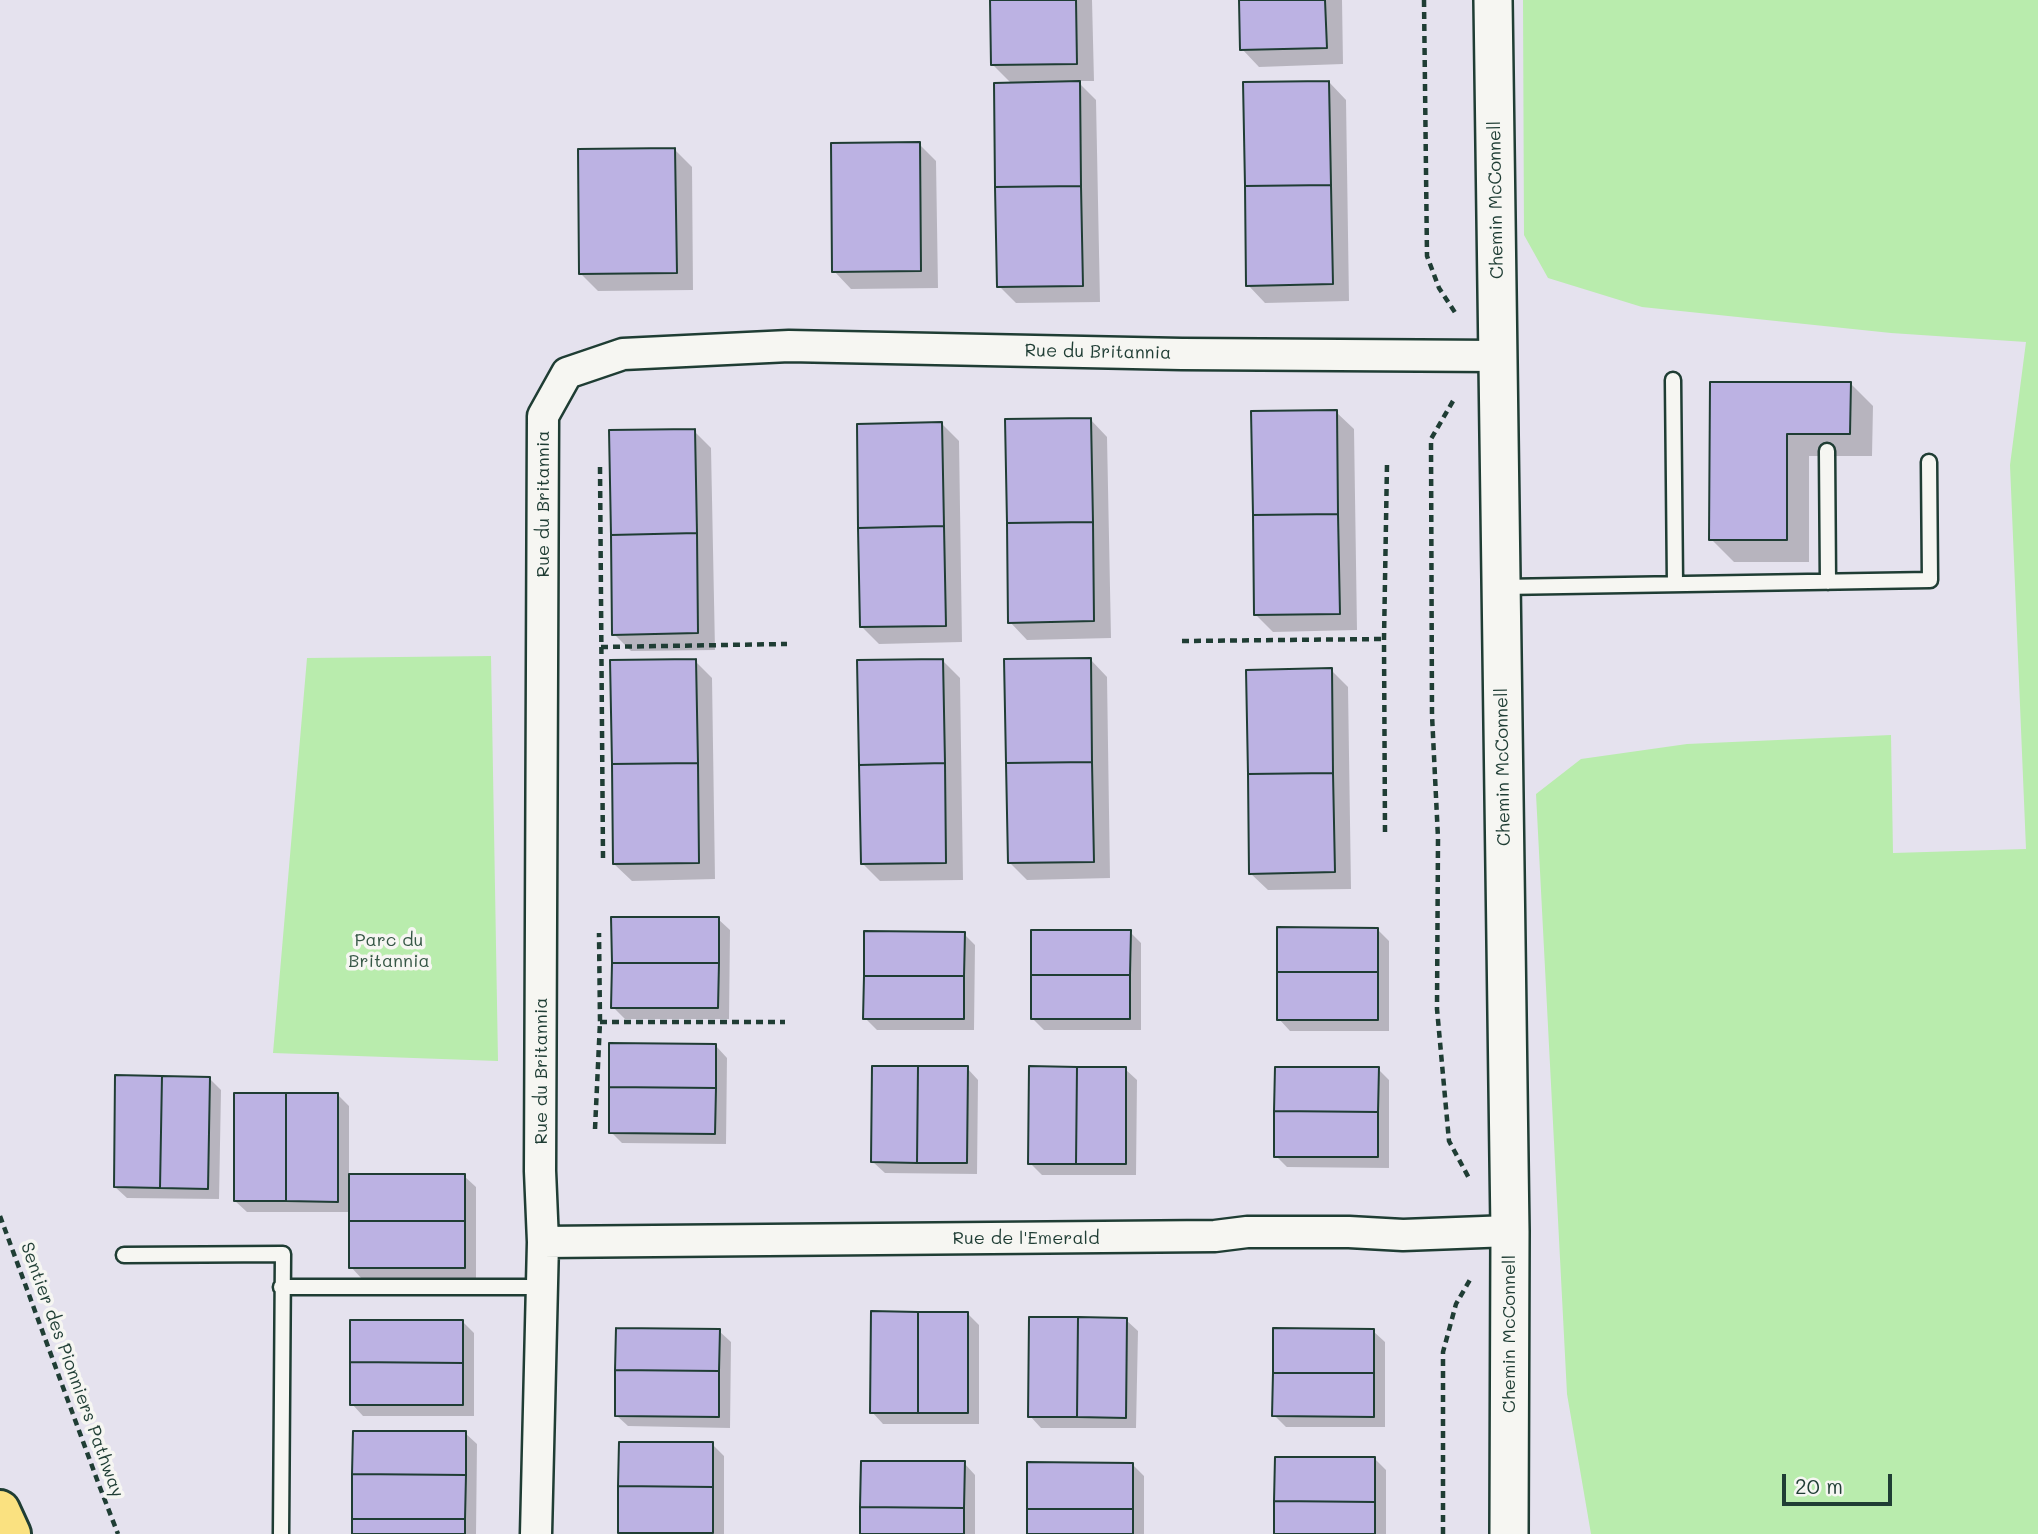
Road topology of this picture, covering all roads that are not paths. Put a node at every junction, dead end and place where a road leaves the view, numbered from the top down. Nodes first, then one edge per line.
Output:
1 (1493, 0) edge
2 (1498, 356) junction
3 (1673, 380) dead end
4 (1827, 451) dead end
5 (1929, 462) dead end
6 (1828, 582) junction
7 (1675, 584) junction
8 (1501, 587) junction
9 (1492, 1232) junction
10 (542, 1242) junction
11 (124, 1255) dead end
12 (281, 1287) junction
13 (541, 1287) junction
14 (0, 1510) edge
15 (10, 1534) edge
16 (281, 1534) edge
17 (536, 1534) edge
18 (1509, 1534) edge

1 - 2 street, Chemin McConnell
2 - 8 street, Chemin McConnell
2 - 10 street, Rue du Britannia
3 - 7 lane
4 - 6 lane
5 - 6 lane
6 - 7 lane
7 - 8 lane
8 - 9 street, Chemin McConnell
9 - 10 street, Rue de l'Emerald
9 - 18 street, Chemin McConnell
10 - 13 street, Rue du Britannia
11 - 12 lane
12 - 13 lane
12 - 16 lane
13 - 17 street, Rue du Britannia
14 - 15 highway

